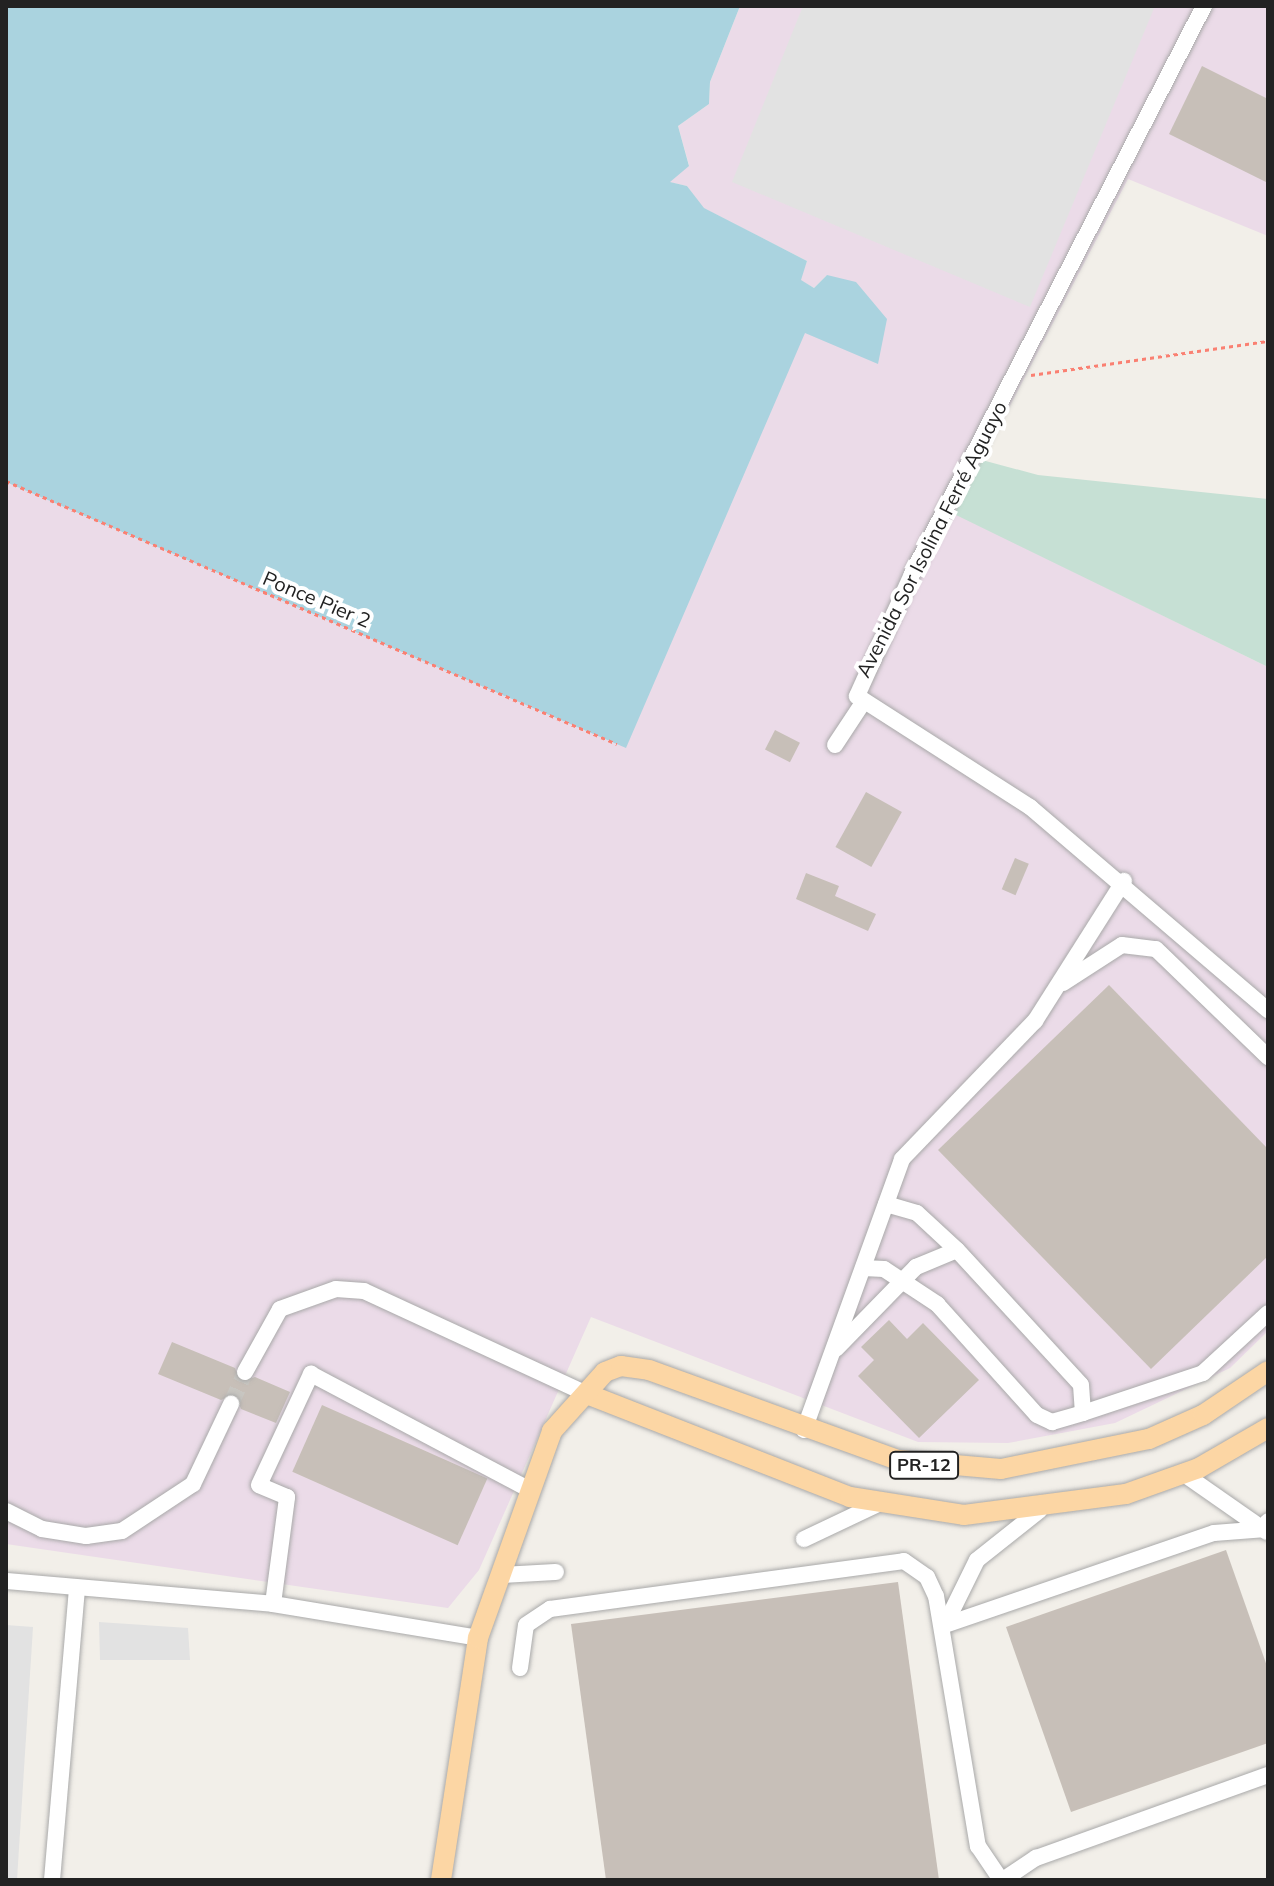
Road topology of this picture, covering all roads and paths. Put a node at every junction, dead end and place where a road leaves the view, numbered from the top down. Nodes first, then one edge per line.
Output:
1 (1204, 6) edge
2 (1268, 341) edge
3 (1015, 373) junction
4 (6, 481) edge
5 (862, 704) junction
6 (617, 744) dead end
7 (835, 745) dead end
8 (1124, 881) junction
9 (1058, 986) junction
10 (1268, 1010) edge
11 (1268, 1057) edge
12 (886, 1204) junction
13 (957, 1250) junction
14 (863, 1268) junction
15 (902, 1283) junction
16 (1268, 1313) edge
17 (832, 1353) junction
18 (1268, 1371) edge
19 (245, 1372) tunnel mouth
20 (587, 1394) junction
21 (231, 1404) tunnel mouth
22 (1083, 1413) junction
23 (1268, 1428) edge
24 (804, 1430) junction
25 (1184, 1474) junction
26 (530, 1490) junction
27 (878, 1504) junction
28 (1040, 1510) junction
29 (6, 1511) edge
30 (1267, 1528) edge
31 (804, 1539) dead end
32 (556, 1572) dead end
33 (501, 1575) junction
34 (6, 1581) edge
35 (77, 1588) junction
36 (273, 1604) junction
37 (945, 1625) junction
38 (478, 1638) junction
39 (520, 1668) dead end
40 (1268, 1775) edge
41 (52, 1880) edge
42 (441, 1880) edge
43 (1002, 1880) edge

1 - 3 street, Avenida Sor Isolina Ferré Aguayo
2 - 3 path
3 - 5 street, Avenida Sor Isolina Ferré Aguayo
4 - 6 path, Ponce Pier 2
5 - 7 street
5 - 8 street, Avenida Sor Isolina Ferré Aguayo
8 - 9 street
8 - 10 street, Avenida Sor Isolina Ferré Aguayo
9 - 11 street
9 - 12 street
12 - 13 street
12 - 14 street
13 - 15 street
13 - 22 street
14 - 15 street
14 - 17 street
15 - 17 street
15 - 22 street
16 - 22 street
17 - 24 street
18 - 24 main road, PR-12
19 - 20 street
20 - 24 main road, PR-12
20 - 26 main road, PR-12
20 - 27 main road, PR-12
21 - 29 street
23 - 25 main road, PR-12
25 - 28 main road, PR-12
25 - 30 street
26 - 33 main road, PR-12
26 - 36 street
27 - 28 main road, PR-12
27 - 31 street
28 - 37 street
30 - 37 street
32 - 33 street
33 - 38 main road, PR-12
34 - 35 street
35 - 36 street
35 - 41 street
36 - 38 street
37 - 39 street
37 - 43 street
38 - 42 main road, PR-12
40 - 43 street

